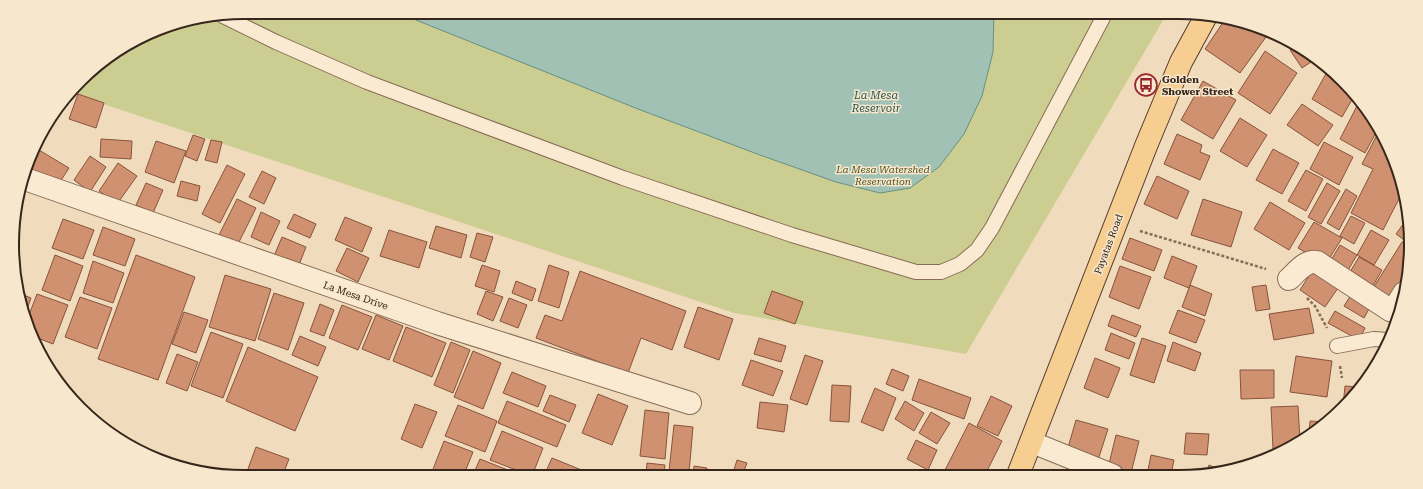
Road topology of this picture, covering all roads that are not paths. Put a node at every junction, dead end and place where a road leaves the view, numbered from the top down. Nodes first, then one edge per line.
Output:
1 (229, 19) edge
2 (1102, 19) edge
3 (1204, 20) edge
4 (29, 180) edge
5 (1289, 279) road end
6 (1395, 307) edge
7 (1383, 340) edge
8 (1337, 346) road end
9 (690, 403) dead end
10 (1032, 442) junction
11 (1020, 470) edge
12 (1101, 470) edge

1 - 2 lane
3 - 10 main road, Payatas Road
4 - 9 street, La Mesa Drive
5 - 6 street
7 - 8 lane
10 - 11 main road, Payatas Road
10 - 12 street

